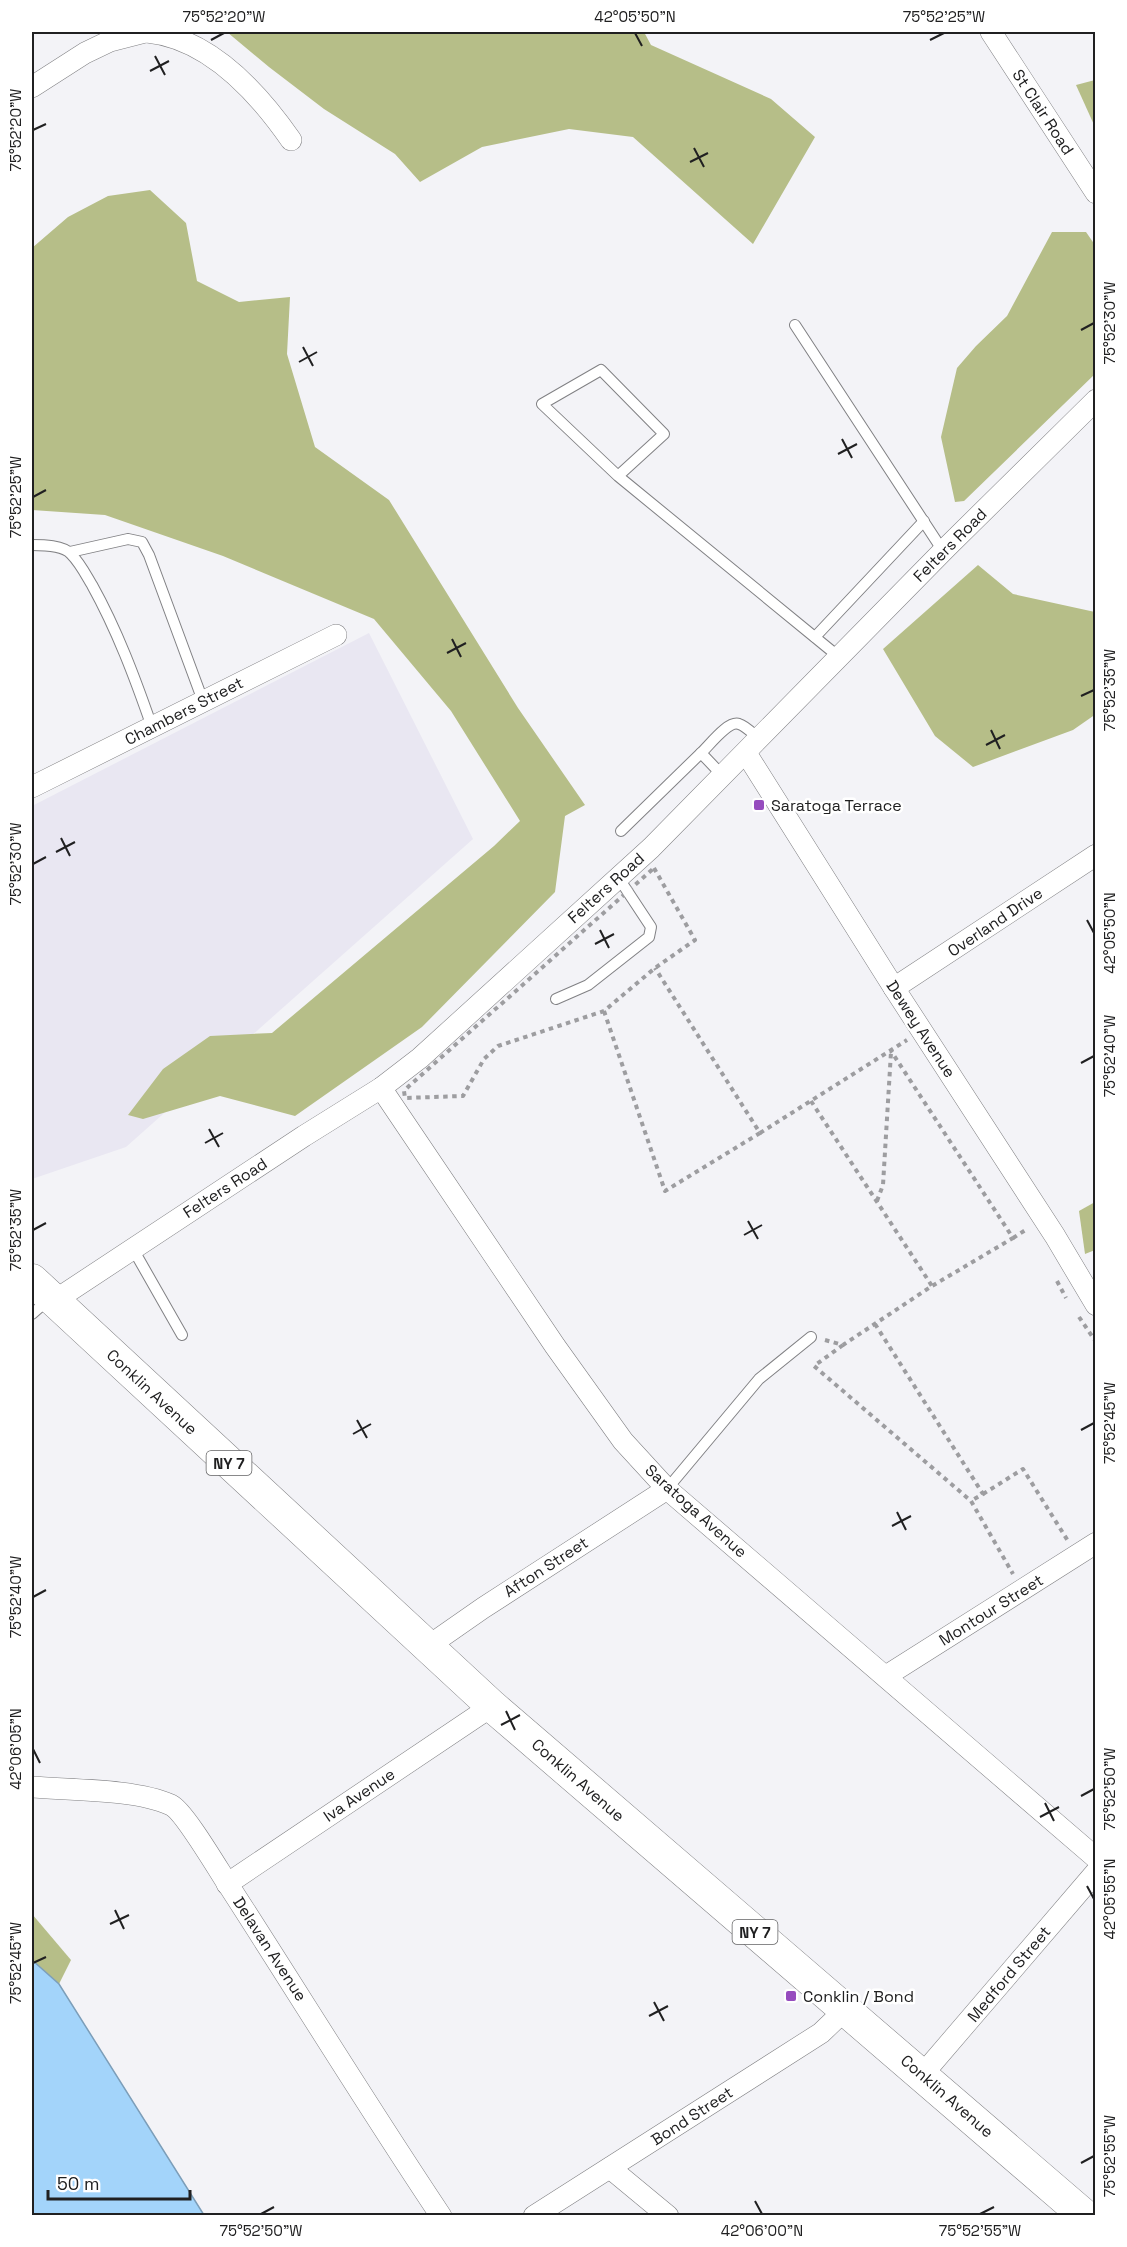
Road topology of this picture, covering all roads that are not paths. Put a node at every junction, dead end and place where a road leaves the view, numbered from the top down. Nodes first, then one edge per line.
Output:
1 (146, 32) edge
2 (991, 32) edge
3 (32, 87) edge
4 (291, 140) dead end
5 (1095, 193) edge
6 (795, 325) dead end
7 (1095, 400) edge
8 (618, 476) junction
9 (924, 521) junction
10 (32, 545) edge
11 (943, 551) junction
12 (70, 552) junction
13 (336, 635) dead end
14 (815, 637) junction
15 (839, 657) junction
16 (203, 701) junction
17 (152, 727) junction
18 (752, 746) junction
19 (701, 753) junction
20 (723, 776) junction
21 (32, 787) edge
22 (621, 831) dead end
23 (1095, 855) edge
24 (618, 877) junction
25 (894, 988) junction
26 (556, 999) dead end
27 (381, 1088) junction
28 (133, 1249) junction
29 (42, 1298) edge
30 (1095, 1305) edge
31 (182, 1335) dead end
32 (811, 1337) road end
33 (667, 1489) junction
34 (1095, 1543) edge
35 (427, 1647) junction
36 (886, 1676) junction
37 (492, 1706) junction
38 (32, 1787) edge
39 (1095, 1858) edge
40 (1095, 1872) edge
41 (227, 1884) junction
42 (845, 2010) junction
43 (922, 2075) junction
44 (610, 2168) junction
45 (441, 2216) edge
46 (534, 2216) edge
47 (668, 2216) edge
48 (1085, 2216) edge

1 - 3 street
1 - 4 street
2 - 5 street, St Clair Road
6 - 9 lane
7 - 11 street, Felters Road
8 - 8 lane
8 - 14 lane
9 - 11 lane
9 - 14 lane
10 - 12 lane
11 - 15 street, Felters Road
12 - 16 lane
12 - 17 lane
13 - 16 street, Chambers Street
14 - 15 lane
15 - 18 street, Felters Road
16 - 17 street, Chambers Street
17 - 21 street, Chambers Street
18 - 19 lane
18 - 20 street, Felters Road
18 - 25 street, Dewey Avenue
19 - 20 lane
19 - 22 lane
20 - 24 street, Felters Road
23 - 25 street, Overland Drive
24 - 26 lane
24 - 27 street, Felters Road
25 - 30 street, Dewey Avenue
27 - 28 street, Felters Road
27 - 33 street, Saratoga Avenue
28 - 29 street, Felters Road
28 - 31 lane
29 - 35 main road, Conklin Avenue / NY 7
32 - 33 lane
33 - 35 street, Afton Street
33 - 36 street, Saratoga Avenue
34 - 36 street, Montour Street
35 - 37 main road, Conklin Avenue / NY 7
36 - 39 street, Saratoga Avenue
37 - 41 street, Iva Avenue
37 - 42 main road, Conklin Avenue / NY 7
38 - 41 street, Delavan Avenue
40 - 43 street, Medford Street
41 - 45 street, Delavan Avenue
42 - 43 main road, Conklin Avenue / NY 7
42 - 44 street, Bond Street
43 - 48 main road, Conklin Avenue / NY 7
44 - 46 street, Bond Street
44 - 47 street

